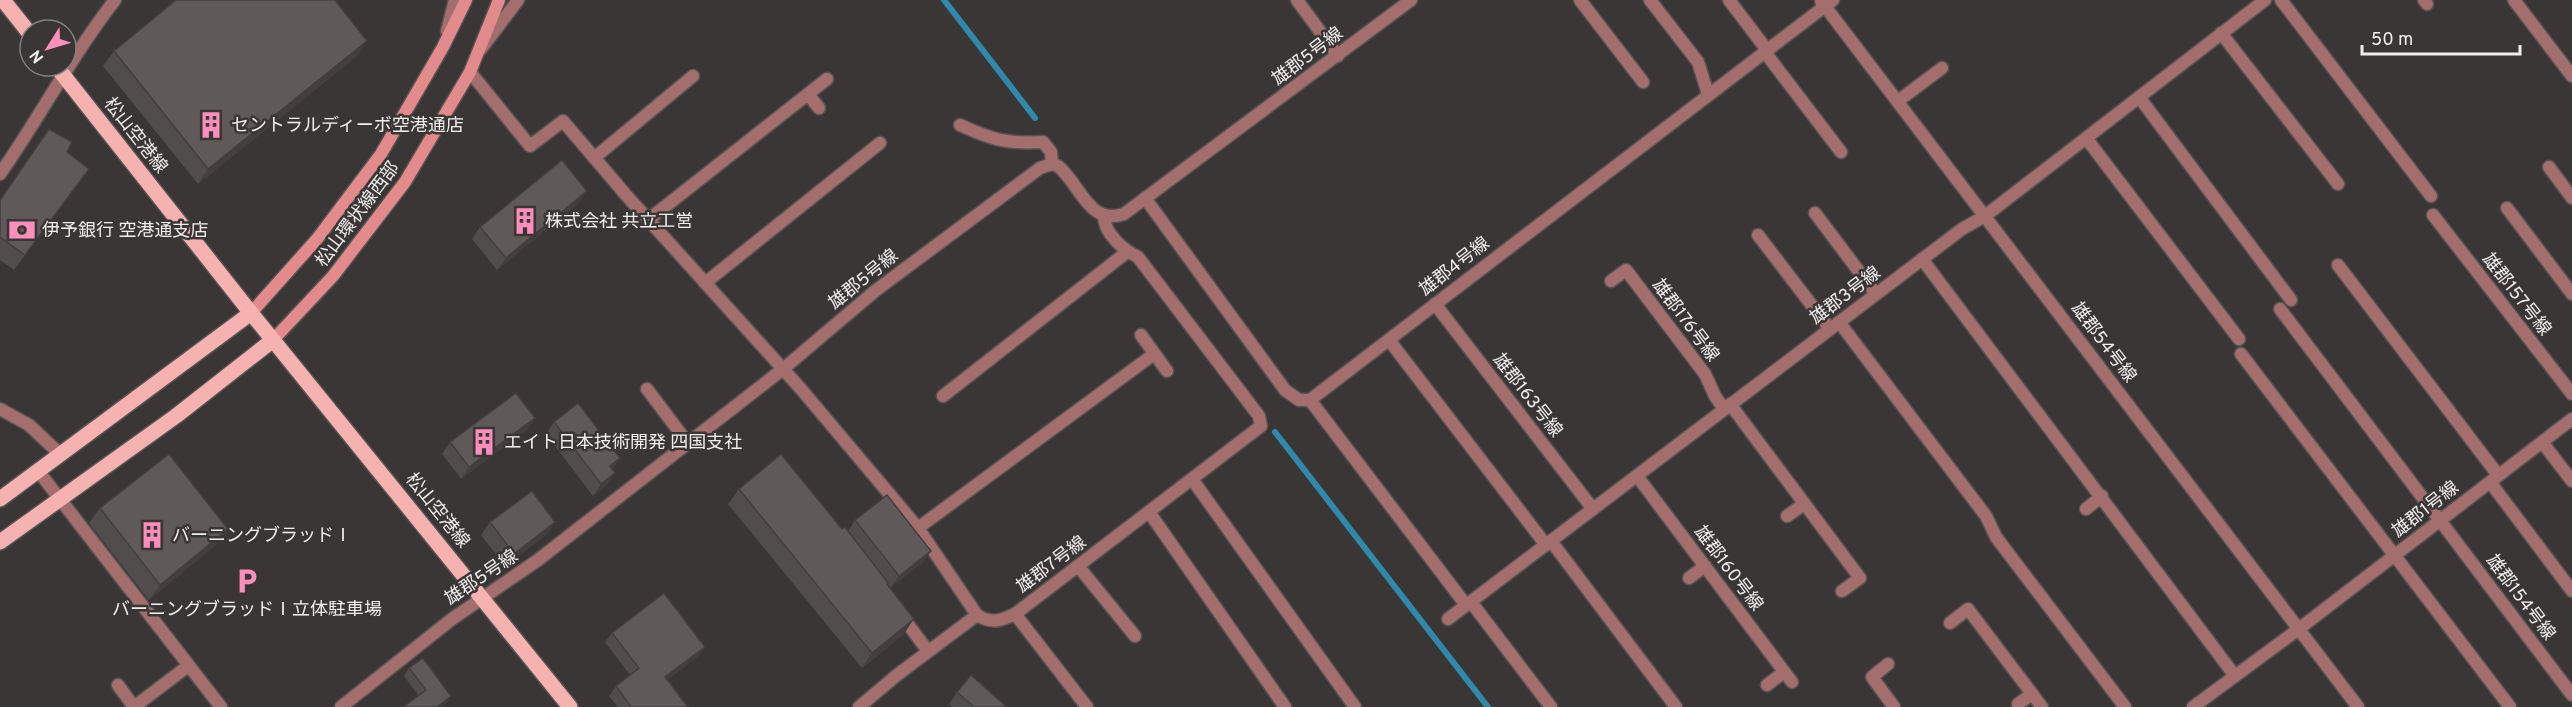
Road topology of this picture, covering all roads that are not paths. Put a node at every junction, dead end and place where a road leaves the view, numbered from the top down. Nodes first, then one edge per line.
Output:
1 (3, 0) edge
2 (115, 0) edge
3 (455, 0) edge
4 (466, 0) edge
5 (499, 0) edge
6 (518, 0) edge
7 (1297, 0) edge
8 (1411, 0) edge
9 (1580, 0) edge
10 (1650, 0) edge
11 (1729, 0) edge
12 (2265, 0) edge
13 (2281, 0) edge
14 (2514, 0) edge
15 (1826, 2) edge
16 (18, 19) edge
17 (2221, 33) junction
18 (443, 47) junction
19 (78, 48) edge
20 (1765, 50) junction
21 (478, 52) junction
22 (1338, 56) junction
23 (1942, 68) dead end
24 (470, 72) junction
25 (693, 76) dead end
26 (2572, 76) edge
27 (56, 78) edge
28 (66, 78) edge
29 (827, 79) dead end
30 (1643, 82) dead end
31 (808, 94) junction
32 (1708, 94) junction
33 (2139, 97) junction
34 (1898, 101) junction
35 (819, 108) dead end
36 (960, 125) dead end
37 (2086, 138) junction
38 (880, 142) dead end
39 (1841, 152) dead end
40 (4, 158) edge
41 (594, 158) junction
42 (1052, 164) junction
43 (2549, 167) dead end
44 (0, 174) edge
45 (2338, 184) dead end
46 (2431, 196) dead end
47 (1145, 198) junction
48 (2572, 198) edge
49 (2507, 208) dead end
50 (1815, 213) dead end
51 (2433, 215) dead end
52 (1104, 216) junction
53 (1985, 216) junction
54 (648, 220) junction
55 (1758, 235) dead end
56 (1127, 252) junction
57 (1922, 259) junction
58 (2338, 265) dead end
59 (1611, 281) dead end
60 (705, 283) junction
61 (1876, 294) junction
62 (2572, 294) edge
63 (2291, 300) dead end
64 (1435, 304) junction
65 (2280, 309) dead end
66 (251, 313) junction
67 (1834, 326) junction
68 (1141, 335) dead end
69 (2239, 339) dead end
70 (273, 340) junction
71 (1389, 340) junction
72 (1154, 354) junction
73 (2241, 354) dead end
74 (783, 369) junction
75 (1167, 372) dead end
76 (647, 388) dead end
77 (2572, 394) edge
78 (943, 396) dead end
79 (1310, 400) junction
80 (1727, 407) junction
81 (0, 409) edge
82 (2572, 419) edge
83 (687, 442) junction
84 (2542, 442) junction
85 (61, 455) junction
86 (39, 472) junction
87 (1637, 476) junction
88 (1192, 479) junction
89 (2494, 479) junction
90 (2572, 481) edge
91 (2102, 496) junction
92 (0, 499) edge
93 (60, 500) junction
94 (1804, 504) junction
95 (1593, 509) junction
96 (2085, 509) dead end
97 (1149, 512) junction
98 (1787, 516) dead end
99 (2440, 520) junction
100 (918, 528) junction
101 (0, 542) edge
102 (1549, 543) junction
103 (2395, 555) junction
104 (1078, 566) junction
105 (1705, 566) junction
106 (1689, 578) dead end
107 (1842, 591) dead end
108 (2572, 591) edge
109 (484, 598) junction
110 (1469, 603) junction
111 (893, 605) edge
112 (1015, 614) junction
113 (977, 615) junction
114 (1448, 619) dead end
115 (1950, 623) dead end
116 (2300, 628) junction
117 (1135, 636) dead end
118 (928, 651) junction
119 (1888, 664) dead end
120 (188, 666) junction
121 (2235, 675) junction
122 (118, 685) dead end
123 (1767, 685) dead end
124 (2032, 694) junction
125 (2572, 695) edge
126 (2018, 705) dead end
127 (2353, 705) edge
128 (221, 707) edge
129 (341, 707) edge
130 (570, 707) edge
131 (859, 707) edge
132 (1087, 707) edge
133 (1285, 707) edge
134 (1355, 707) edge
135 (1551, 707) edge
136 (1676, 707) edge
137 (1894, 707) edge
138 (2042, 707) edge
139 (2125, 707) edge
140 (2193, 707) edge
141 (2510, 707) edge

1 - 16 main road
2 - 19 street
3 - 18 street
4 - 18 street, 松山環状線西部
5 - 21 street, 松山環状線西部
6 - 21 street
7 - 22 street
8 - 22 street, 雄郡5号線
9 - 30 street
10 - 32 street
11 - 20 street
12 - 17 street, 雄郡3号線
13 - 46 street
14 - 26 street
15 - 20 street, 雄郡4号線
15 - 34 street, 雄郡54号線
17 - 33 street, 雄郡3号線
17 - 45 street
18 - 66 street, 松山環状線西部
20 - 32 street, 雄郡4号線
20 - 39 street
21 - 24 street, 松山環状線西部
22 - 47 street, 雄郡5号線
23 - 34 street
24 - 41 street
24 - 70 street, 松山環状線西部
25 - 41 street
27 - 40 street
28 - 66 main road, 松山空港線
29 - 31 street
31 - 35 street
31 - 54 street
32 - 64 street, 雄郡4号線
33 - 37 street, 雄郡3号線
33 - 63 street
34 - 53 street, 雄郡54号線
36 - 42 street
37 - 53 street, 雄郡3号線
37 - 69 street
38 - 60 street
40 - 44 street
41 - 54 street
42 - 52 street
42 - 74 street, 雄郡5号線
43 - 48 street
47 - 52 street, 雄郡5号線
47 - 79 street
49 - 62 street
50 - 61 street
51 - 77 street, 雄郡157号線
52 - 56 street
53 - 57 street, 雄郡3号線
53 - 116 street, 雄郡54号線
54 - 60 street
55 - 67 street
56 - 78 street
56 - 88 street, 雄郡7号線
57 - 61 street, 雄郡3号線
57 - 91 street
58 - 89 street
59 - 80 street, 雄郡176号線
60 - 74 street
61 - 67 street, 雄郡3号線
64 - 71 street, 雄郡4号線
64 - 95 street, 雄郡163号線
65 - 99 street, 雄郡154号線
66 - 70 main road, 松山空港線
66 - 85 main road
67 - 80 street, 雄郡3号線
67 - 139 street
68 - 72 street
70 - 93 main road
70 - 109 main road, 松山空港線
71 - 79 street, 雄郡4号線
71 - 102 street
72 - 75 street
72 - 100 street
73 - 103 street
74 - 83 street, 雄郡5号線
74 - 100 street
76 - 83 street
79 - 110 street
80 - 87 street, 雄郡3号線
80 - 94 street
81 - 85 street
82 - 84 street, 雄郡1号線
83 - 109 street, 雄郡5号線
84 - 89 street, 雄郡1号線
84 - 90 street
85 - 86 main road
86 - 92 main road
86 - 93 street
87 - 95 street, 雄郡3号線
87 - 105 street, 雄郡160号線
88 - 97 street, 雄郡7号線
88 - 134 street
89 - 99 street, 雄郡1号線
89 - 108 street
91 - 96 street
91 - 121 street
93 - 101 main road
93 - 120 street
94 - 98 street
94 - 107 street
95 - 102 street, 雄郡3号線
97 - 104 street, 雄郡7号線
97 - 133 street
99 - 103 street, 雄郡1号線
99 - 125 street, 雄郡154号線
100 - 113 street
102 - 110 street, 雄郡3号線
102 - 136 street
103 - 116 street, 雄郡1号線
103 - 141 street
104 - 112 street, 雄郡7号線
104 - 117 street
105 - 106 street
105 - 123 street, 雄郡160号線
109 - 129 street, 雄郡5号線
109 - 130 main road, 松山空港線
110 - 114 street, 雄郡3号線
110 - 135 street
111 - 118 street
112 - 113 street, 雄郡7号線
112 - 132 street
113 - 118 street
115 - 124 street
116 - 121 street, 雄郡1号線
116 - 127 street, 雄郡54号線
118 - 131 street
119 - 137 street
120 - 122 street
120 - 128 street
121 - 140 street, 雄郡1号線
124 - 126 street
124 - 138 street

